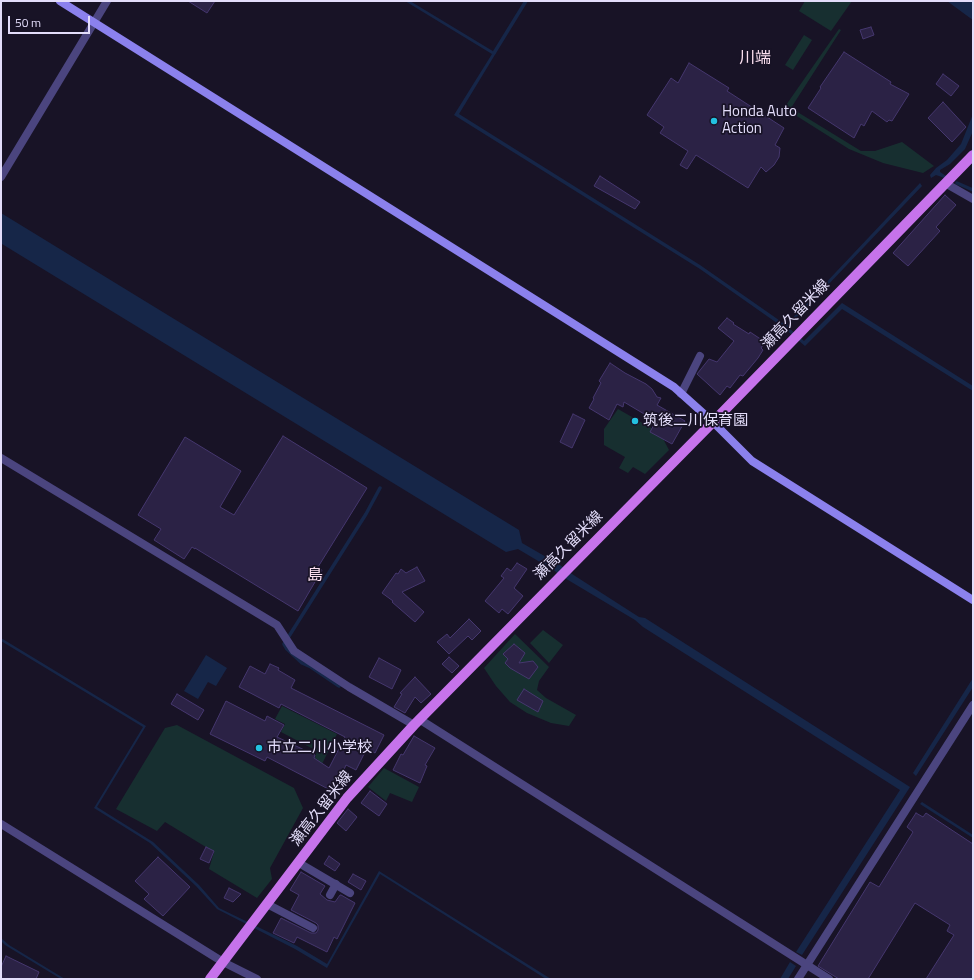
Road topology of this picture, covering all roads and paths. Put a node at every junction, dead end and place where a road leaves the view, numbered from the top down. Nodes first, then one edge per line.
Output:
1 (60, 1) edge
2 (107, 1) edge
3 (94, 23) junction
4 (973, 154) edge
5 (1, 177) edge
6 (946, 183) junction
7 (973, 199) edge
8 (700, 356) dead end
9 (682, 394) junction
10 (713, 422) junction
11 (1, 458) edge
12 (973, 600) edge
13 (973, 705) edge
14 (416, 722) junction
15 (1, 824) edge
16 (299, 863) junction
17 (336, 884) junction
18 (350, 893) dead end
19 (330, 895) dead end
20 (267, 904) junction
21 (313, 928) dead end
22 (223, 962) junction
23 (807, 965) junction
24 (210, 979) edge
25 (256, 979) edge
26 (798, 979) edge
27 (829, 979) edge

1 - 3 street
2 - 3 street
3 - 5 street
3 - 9 street
4 - 6 main road, 瀬高久留米線
6 - 7 street
6 - 10 main road, 瀬高久留米線
8 - 9 street
9 - 10 street
10 - 12 street
10 - 14 main road, 瀬高久留米線
11 - 14 street
13 - 23 street
14 - 16 main road, 瀬高久留米線
14 - 23 street
15 - 22 street
16 - 17 street
16 - 20 main road, 瀬高久留米線
17 - 18 street
17 - 19 street
20 - 21 street
20 - 22 main road, 瀬高久留米線
22 - 24 main road, 瀬高久留米線
22 - 25 street
23 - 26 street
23 - 27 street

